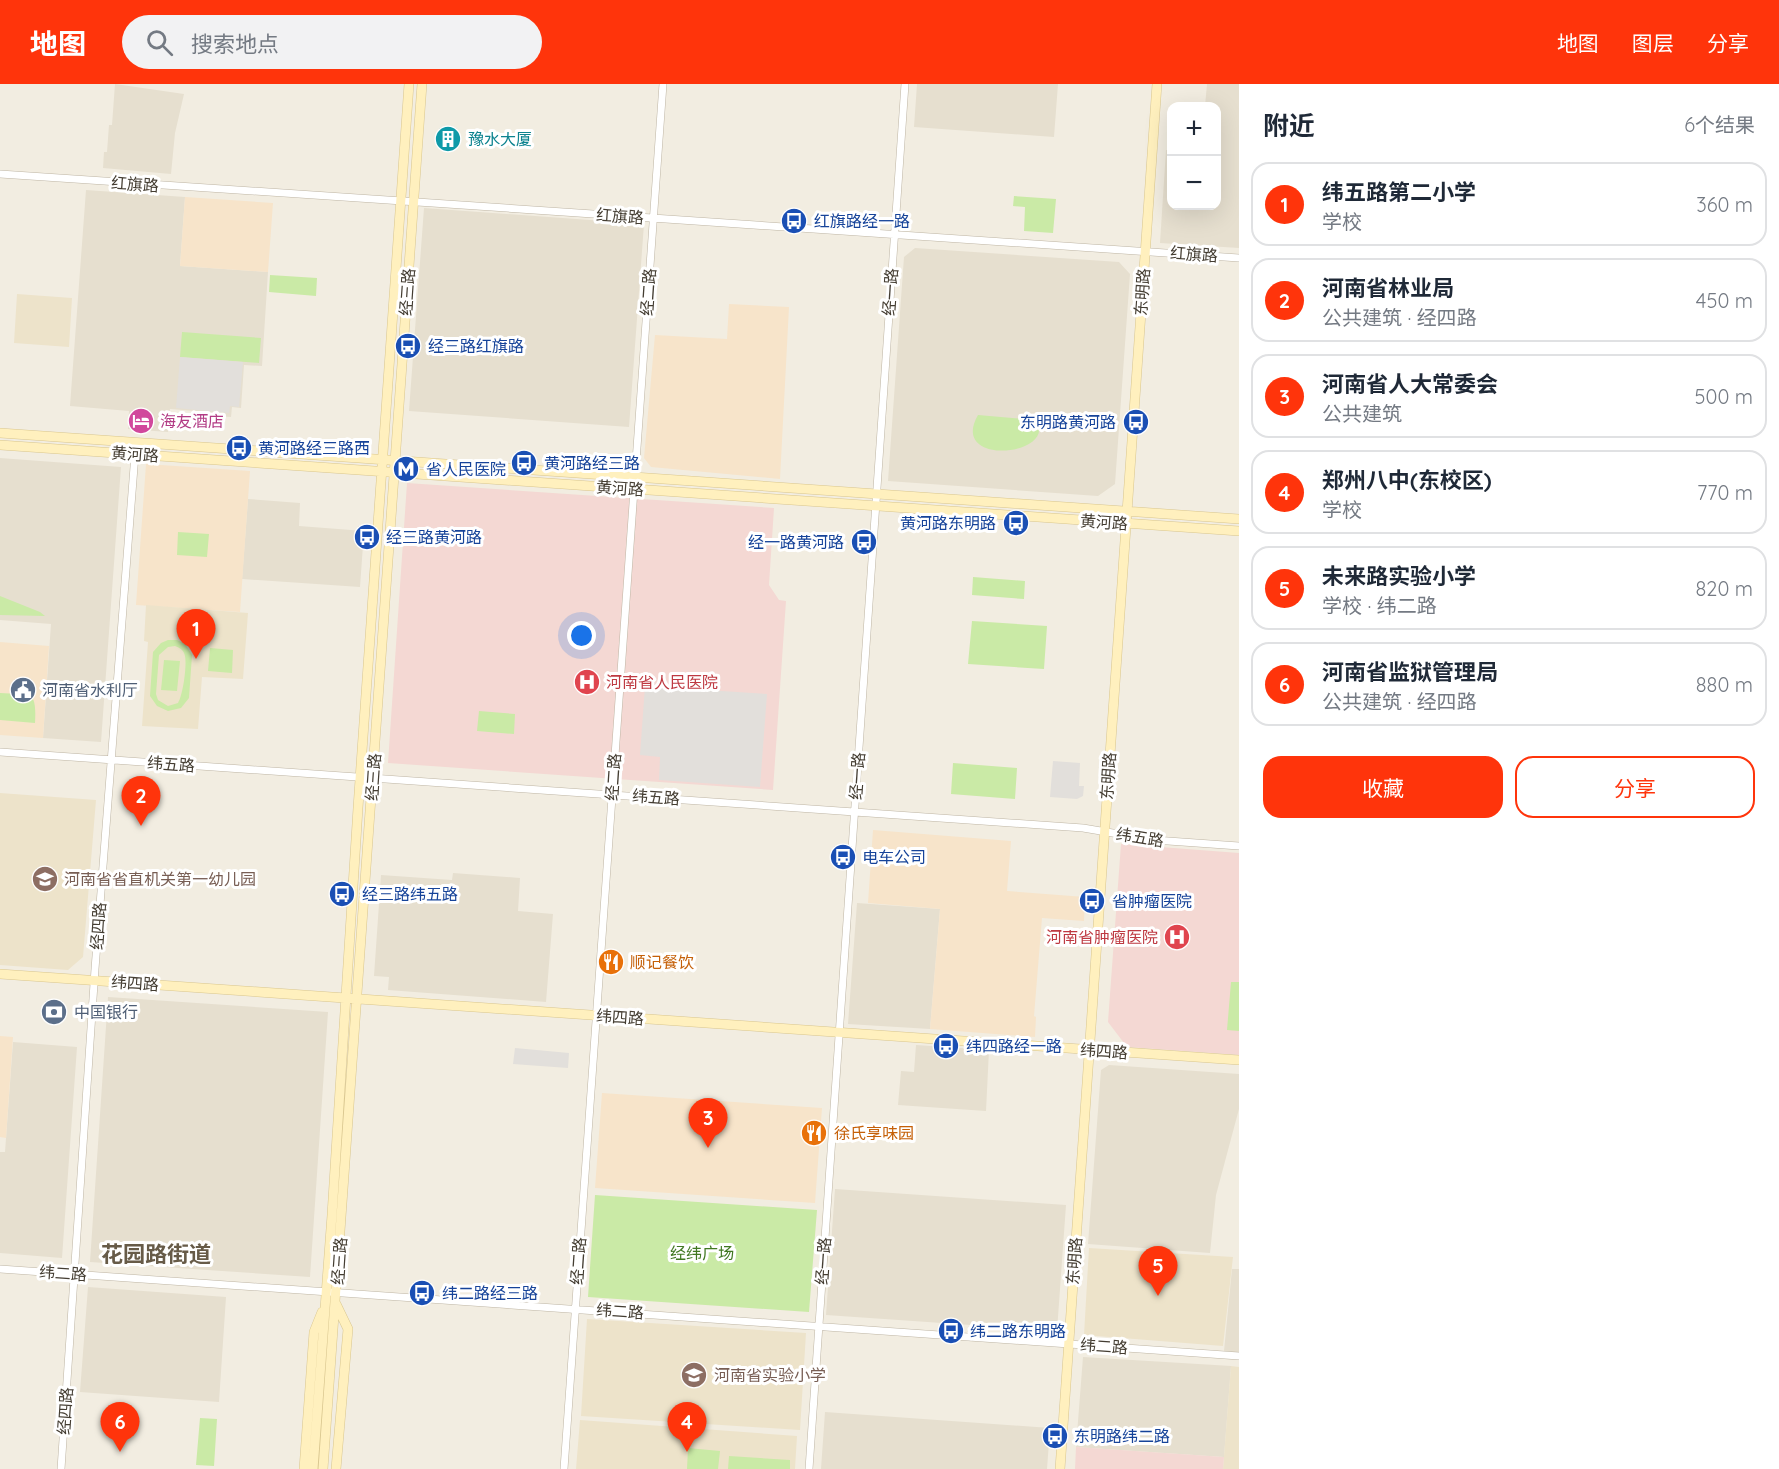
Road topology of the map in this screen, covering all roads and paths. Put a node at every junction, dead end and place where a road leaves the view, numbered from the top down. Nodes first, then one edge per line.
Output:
1 (409, 84) edge
2 (422, 84) edge
3 (663, 84) edge
4 (905, 84) edge
5 (1157, 84) edge
6 (0, 174) edge
7 (401, 202) junction
8 (413, 203) junction
9 (653, 218) junction
10 (894, 233) junction
11 (1145, 251) junction
12 (1239, 258) edge
13 (0, 433) edge
14 (0, 445) edge
15 (135, 454) junction
16 (383, 459) junction
17 (395, 460) junction
18 (382, 471) junction
19 (394, 472) junction
20 (635, 476) junction
21 (634, 489) junction
22 (876, 493) junction
23 (875, 505) junction
24 (1127, 511) junction
25 (1239, 519) edge
26 (1126, 523) junction
27 (1239, 531) edge
28 (0, 752) edge
29 (111, 759) junction
30 (360, 777) junction
31 (373, 777) junction
32 (612, 794) junction
33 (854, 811) junction
34 (1104, 831) junction
35 (1239, 846) edge
36 (0, 974) edge
37 (94, 980) junction
38 (345, 997) junction
39 (357, 998) junction
40 (596, 1015) junction
41 (839, 1032) junction
42 (1089, 1050) junction
43 (1239, 1060) edge
44 (0, 1269) edge
45 (74, 1274) junction
46 (331, 1297) junction
47 (575, 1308) junction
48 (819, 1325) junction
49 (1069, 1343) junction
50 (1239, 1356) edge
51 (61, 1469) edge
52 (304, 1469) edge
53 (313, 1469) edge
54 (323, 1469) edge
55 (336, 1469) edge
56 (564, 1469) edge
57 (809, 1469) edge
58 (1060, 1469) edge

1 - 7 main road, 经三路
2 - 8 main road, 经三路
3 - 9 street, 经二路
4 - 10 street, 经一路
5 - 11 main road, 东明路
6 - 7 street, 红旗路
7 - 8 street, 红旗路
7 - 16 main road, 经三路
8 - 9 street, 红旗路
8 - 17 main road, 经三路
9 - 10 street, 红旗路
9 - 20 street, 经二路
10 - 11 street, 红旗路
10 - 22 street, 经一路
11 - 12 street, 红旗路
11 - 24 main road, 东明路
13 - 16 main road, 黄河路
14 - 15 main road, 黄河路
15 - 18 main road, 黄河路
15 - 29 street, 经四路
16 - 17 main road, 黄河路
16 - 18 main road, 经三路
17 - 19 main road, 经三路
17 - 20 main road, 黄河路
18 - 19 main road, 黄河路
18 - 30 main road, 经三路
19 - 21 main road, 黄河路
19 - 31 main road, 经三路
20 - 21 street, 经二路
20 - 22 main road, 黄河路
21 - 23 main road, 黄河路
21 - 32 street, 经二路
22 - 23 street, 经一路
22 - 24 main road, 黄河路
23 - 26 main road, 黄河路
23 - 33 street, 经一路
24 - 25 main road, 黄河路
24 - 26 main road, 东明路
26 - 27 main road, 黄河路
26 - 34 main road, 东明路
28 - 29 street, 纬五路
29 - 30 street, 纬五路
29 - 37 street, 经四路
30 - 31 street, 纬五路
30 - 38 main road, 经三路
31 - 32 street, 纬五路
31 - 39 main road, 经三路
32 - 33 street, 纬五路
32 - 40 street, 经二路
33 - 34 street, 纬五路
33 - 41 street, 经一路
34 - 35 street, 纬五路
34 - 42 main road, 东明路
36 - 37 main road, 纬四路
37 - 38 main road, 纬四路
37 - 45 street, 经四路
38 - 39 main road, 纬四路
38 - 46 main road, 经三路
39 - 40 main road, 纬四路
39 - 46 main road, 经三路
40 - 41 main road, 纬四路
40 - 47 street, 经二路
41 - 42 main road, 纬四路
41 - 48 street, 经一路
42 - 43 main road, 纬四路
42 - 49 main road, 东明路
44 - 45 street, 纬二路
45 - 46 street, 纬二路
45 - 51 street, 经四路
46 - 47 street, 纬二路
46 - 52 main road
46 - 53 main road, 经三路
46 - 54 main road, 经三路
46 - 55 main road
47 - 48 street, 纬二路
47 - 56 street, 经二路
48 - 49 street, 纬二路
48 - 57 street, 经一路
49 - 50 street, 纬二路
49 - 58 main road, 东明路

